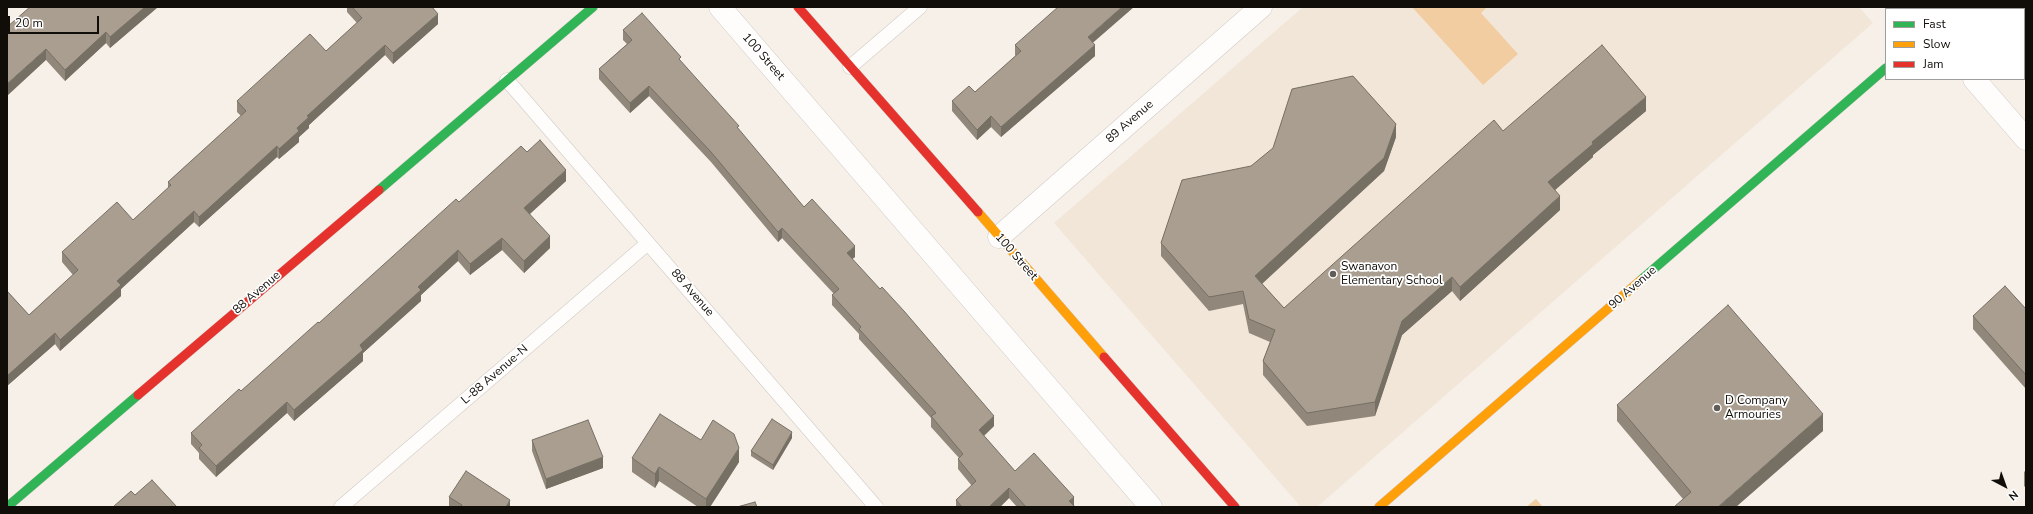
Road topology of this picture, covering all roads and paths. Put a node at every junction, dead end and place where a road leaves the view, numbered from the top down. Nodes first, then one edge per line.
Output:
1 (593, 7) edge
2 (720, 7) edge
3 (798, 7) edge
4 (920, 7) edge
5 (1261, 7) edge
6 (850, 67) junction
7 (1885, 69) edge
8 (507, 80) junction
9 (1975, 80) edge
10 (2026, 139) edge
11 (998, 237) junction
12 (648, 243) junction
13 (7, 507) edge
14 (341, 507) edge
15 (876, 507) edge
16 (1151, 507) edge
17 (1234, 507) edge
18 (1379, 507) edge

1 - 8 street, 88 Avenue
2 - 16 street, 100 Street
3 - 6 street, 100 Street
4 - 6 lane
5 - 11 street, 89 Avenue
6 - 11 street, 100 Street
7 - 18 street, 90 Avenue
8 - 12 lane, 88 Avenue
8 - 13 street, 88 Avenue
9 - 10 street
11 - 17 street, 100 Street
12 - 14 lane, L-88 Avenue-N
12 - 15 lane, 88 Avenue

